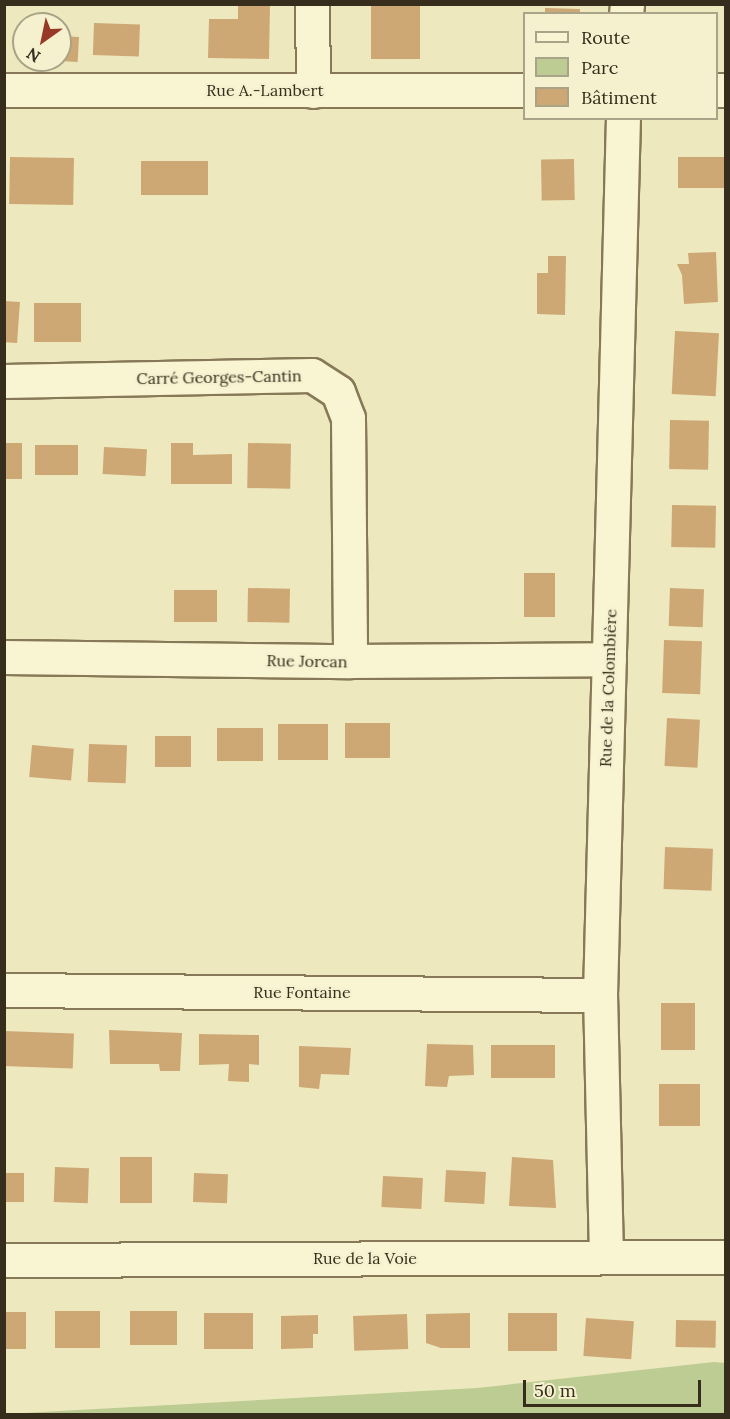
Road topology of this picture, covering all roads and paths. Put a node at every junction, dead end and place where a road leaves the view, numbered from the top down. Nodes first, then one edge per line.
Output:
1 (312, 4) edge
2 (4, 90) edge
3 (313, 90) junction
4 (523, 90) edge
5 (623, 120) edge
6 (4, 381) edge
7 (4, 657) edge
8 (609, 659) junction
9 (350, 661) junction
10 (4, 990) edge
11 (600, 995) junction
12 (606, 1257) junction
13 (726, 1257) edge
14 (4, 1260) edge

1 - 3 street
2 - 3 street, Rue A.-Lambert
3 - 4 street, Rue A.-Lambert
5 - 8 street, Rue de la Colombière
6 - 9 street, Carré Georges-Cantin
7 - 9 street, Rue Jorcan
8 - 9 street, Rue Jorcan
8 - 11 street, Rue de la Colombière
10 - 11 street, Rue Fontaine
11 - 12 street, Rue de la Colombière
12 - 13 street, Rue de la Voie
12 - 14 street, Rue de la Voie

